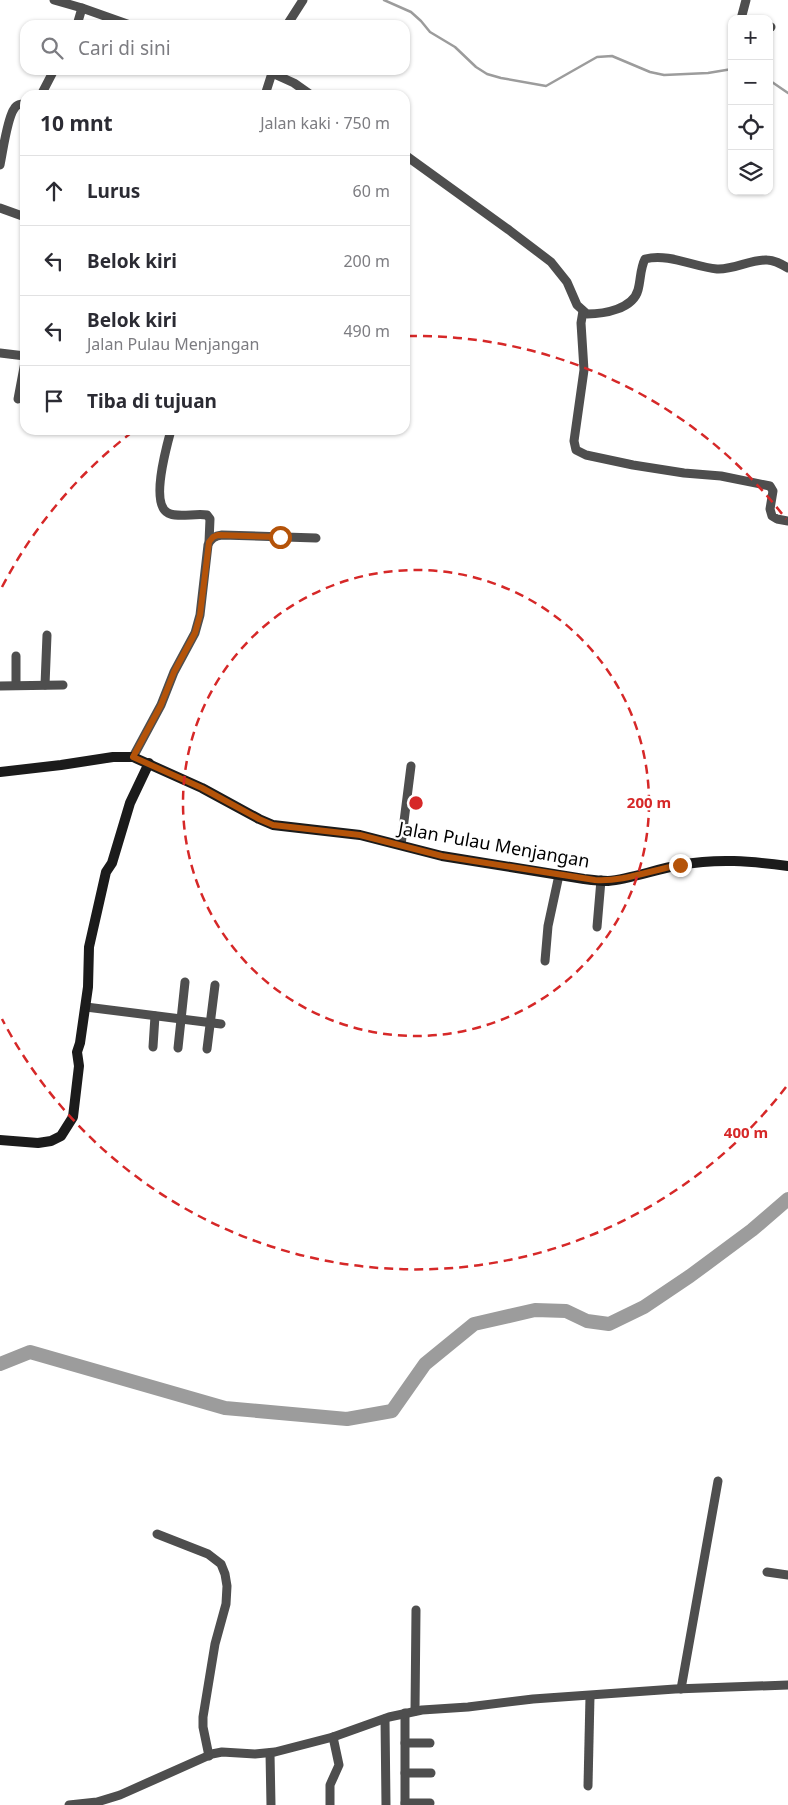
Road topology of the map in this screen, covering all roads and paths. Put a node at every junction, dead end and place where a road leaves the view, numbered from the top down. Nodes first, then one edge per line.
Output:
1 (54, 0) edge
2 (303, 0) edge
3 (746, 0) edge
4 (82, 8) junction
5 (742, 15) edge
6 (78, 20) edge
7 (116, 20) edge
8 (290, 20) edge
9 (51, 75) edge
10 (271, 75) edge
11 (278, 75) edge
12 (44, 90) edge
13 (267, 90) edge
14 (304, 90) edge
15 (20, 104) edge
16 (410, 159) edge
17 (0, 165) edge
18 (0, 208) edge
19 (20, 215) edge
20 (788, 268) edge
21 (583, 311) junction
22 (0, 353) edge
23 (20, 355) edge
24 (20, 388) edge
25 (18, 399) dead end
26 (170, 435) edge
27 (788, 522) edge
28 (316, 538) dead end
29 (209, 542) junction
30 (47, 635) dead end
31 (16, 656) dead end
32 (16, 685) junction
33 (45, 685) junction
34 (63, 685) dead end
35 (0, 686) edge
36 (133, 757) junction
37 (149, 763) junction
38 (411, 766) dead end
39 (0, 772) edge
40 (401, 846) junction
41 (788, 866) edge
42 (559, 875) junction
43 (601, 880) junction
44 (597, 927) dead end
45 (545, 961) dead end
46 (185, 982) dead end
47 (215, 985) dead end
48 (86, 1007) junction
49 (155, 1016) junction
50 (181, 1019) junction
51 (210, 1023) junction
52 (221, 1024) dead end
53 (153, 1047) dead end
54 (178, 1048) dead end
55 (207, 1048) dead end
56 (0, 1140) edge
57 (718, 1480) dead end
58 (157, 1534) dead end
59 (767, 1572) dead end
60 (788, 1575) edge
61 (416, 1610) dead end
62 (788, 1686) edge
63 (681, 1689) junction
64 (590, 1696) junction
65 (415, 1711) junction
66 (405, 1713) junction
67 (385, 1718) junction
68 (333, 1737) junction
69 (405, 1743) junction
70 (430, 1743) dead end
71 (270, 1753) junction
72 (209, 1756) junction
73 (405, 1773) junction
74 (430, 1773) dead end
75 (588, 1786) dead end
76 (116, 1801) edge
77 (430, 1803) dead end
78 (405, 1804) edge
79 (69, 1805) edge
80 (271, 1805) edge
81 (330, 1805) edge
82 (386, 1805) edge

1 - 4 street
2 - 8 street
3 - 5 street
4 - 6 street
4 - 7 street
9 - 12 street
10 - 13 street
11 - 14 street
15 - 17 street
16 - 21 street
18 - 19 street
20 - 21 street
21 - 27 street
22 - 23 street
24 - 25 street
26 - 29 street
28 - 29 street
29 - 36 street
30 - 33 street
31 - 32 street
32 - 33 street
32 - 35 street
33 - 34 street
36 - 37 street, Jalan Pulau Menjangan
36 - 39 street, Jalan Pulau Menjangan
37 - 40 street, Jalan Pulau Menjangan
37 - 48 street
38 - 40 street
40 - 42 street, Jalan Pulau Menjangan
41 - 43 street, Jalan Pulau Menjangan
42 - 43 street, Jalan Pulau Menjangan
42 - 45 street
43 - 44 street
46 - 50 street
47 - 51 street
48 - 49 street
48 - 56 street
49 - 50 street
49 - 53 street
50 - 51 street
50 - 54 street
51 - 52 street
51 - 55 street
57 - 63 street
58 - 72 street
59 - 60 street
61 - 65 street
62 - 63 street
63 - 64 street
64 - 65 street
64 - 75 street
65 - 66 street
66 - 67 street
66 - 69 street
67 - 68 street
67 - 82 street
68 - 71 street
68 - 81 street
69 - 70 street
69 - 73 street
71 - 72 street
71 - 80 street
72 - 76 street
73 - 74 street
73 - 78 street
76 - 79 street
77 - 78 street

